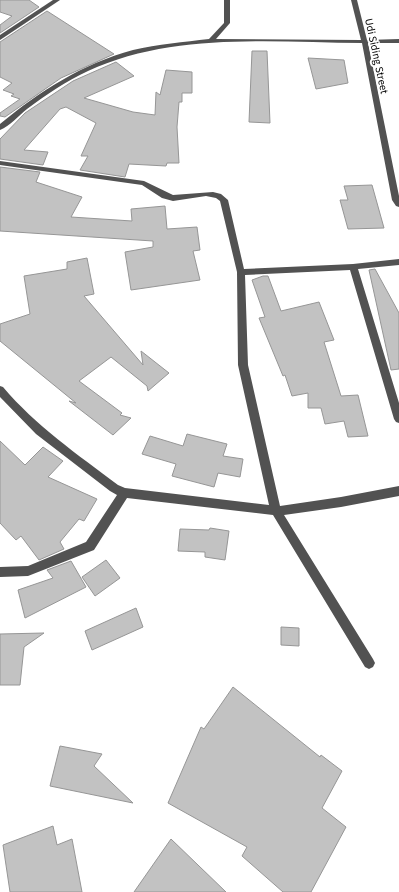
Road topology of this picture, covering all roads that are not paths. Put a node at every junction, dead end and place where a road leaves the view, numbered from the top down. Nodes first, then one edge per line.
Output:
1 (57, 0) edge
2 (227, 0) edge
3 (354, 0) edge
4 (0, 38) edge
5 (399, 41) edge
6 (210, 42) junction
7 (365, 43) junction
8 (0, 128) edge
9 (0, 163) edge
10 (399, 204) edge
11 (399, 262) edge
12 (352, 267) junction
13 (241, 272) junction
14 (0, 390) edge
15 (399, 419) edge
16 (399, 491) edge
17 (124, 493) junction
18 (276, 510) junction
19 (0, 572) edge
20 (368, 663) dead end

1 - 4 street
2 - 6 street
3 - 7 street, Udi Siding Street
5 - 7 street
6 - 7 street
6 - 8 street
7 - 10 street, Udi Siding Street
9 - 13 street
11 - 12 street
12 - 13 street
12 - 15 street
13 - 18 street
14 - 17 street
16 - 18 street
17 - 18 street
17 - 19 street
18 - 20 street

